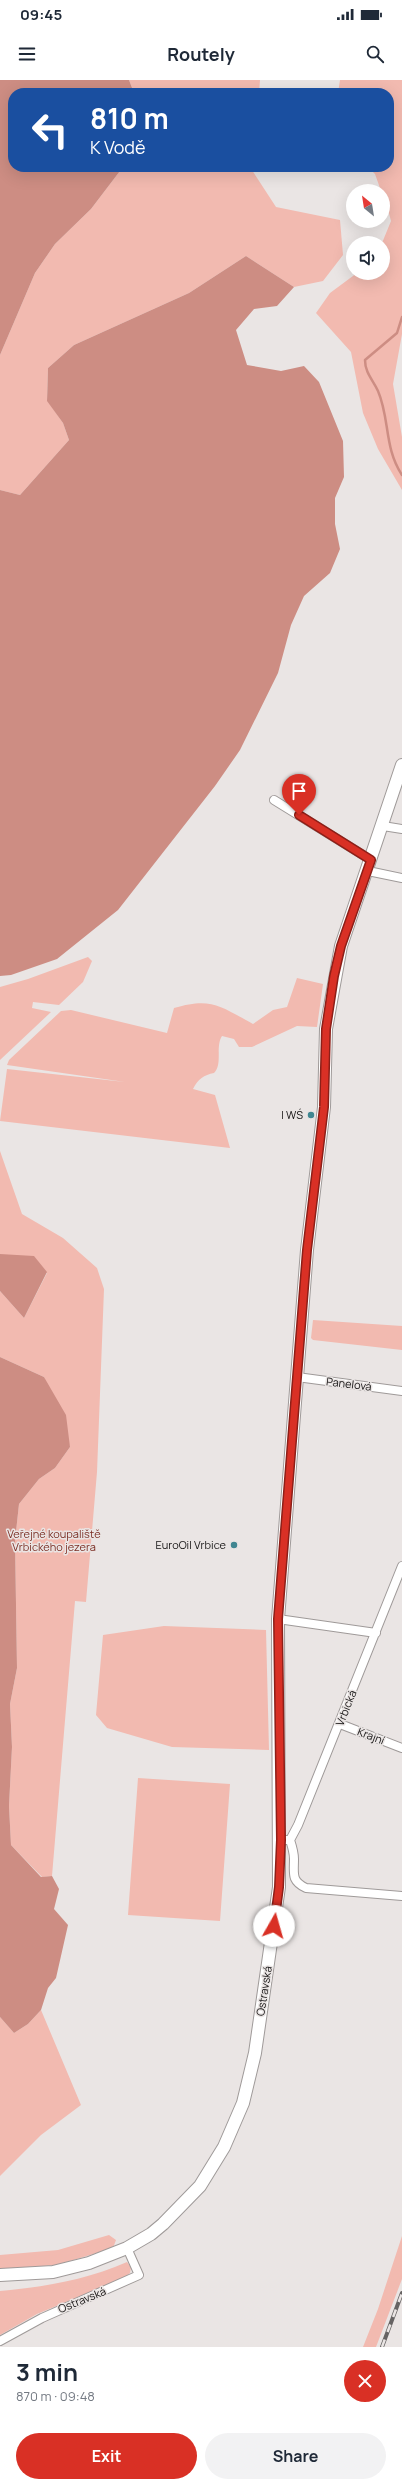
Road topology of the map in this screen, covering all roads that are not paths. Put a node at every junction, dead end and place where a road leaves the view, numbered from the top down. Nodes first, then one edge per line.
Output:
1 (402, 765) edge
2 (274, 800) dead end
3 (383, 826) junction
4 (402, 829) edge
5 (369, 865) junction
6 (402, 878) edge
7 (297, 1377) junction
8 (402, 1391) edge
9 (402, 1566) edge
10 (278, 1619) junction
11 (376, 1633) junction
12 (340, 1724) junction
13 (402, 1748) edge
14 (286, 1840) junction
15 (402, 1896) edge
16 (127, 2248) junction
17 (0, 2276) edge
18 (0, 2341) edge

1 - 3 main road, Ostravská
2 - 5 street
3 - 4 street
3 - 5 main road, Ostravská
5 - 6 street
5 - 7 main road, Ostravská
7 - 8 street, Panelová
7 - 10 main road, Ostravská
9 - 11 street, Vrbická
10 - 11 street
10 - 14 main road, Ostravská
11 - 12 street, Vrbická
12 - 13 street, Krajní
12 - 14 street, Vrbická
14 - 15 street
14 - 16 main road, Ostravská
16 - 17 main road, Ostravská
16 - 18 street, Ostravská

